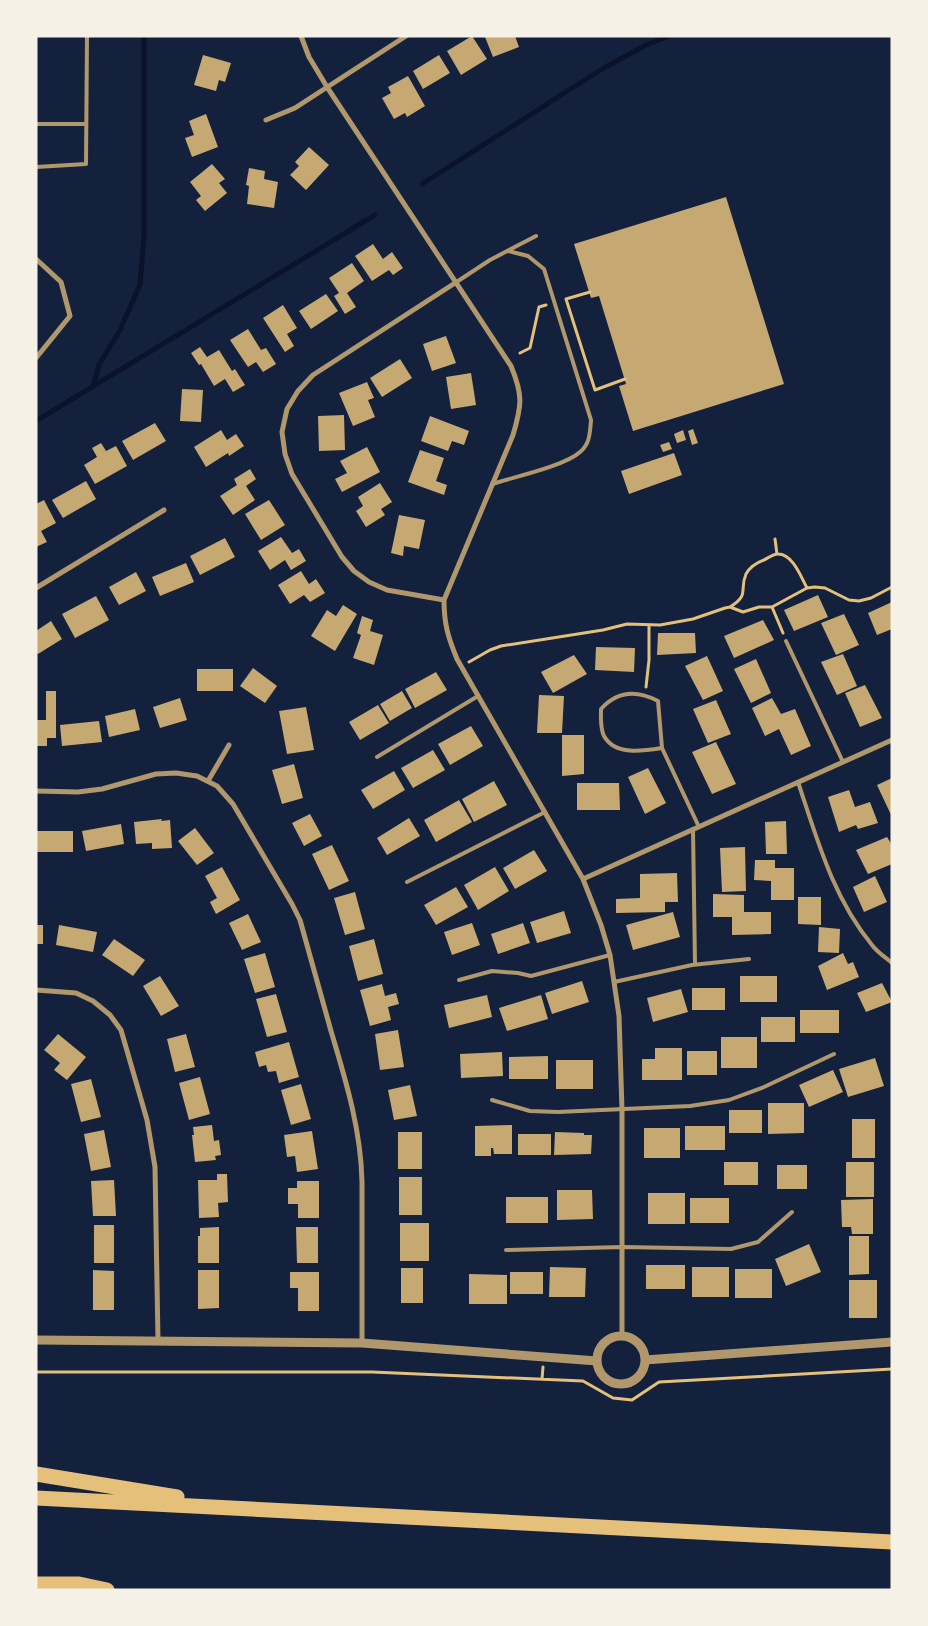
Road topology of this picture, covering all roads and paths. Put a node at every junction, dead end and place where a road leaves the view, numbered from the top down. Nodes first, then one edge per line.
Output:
1 (87, 36) edge
2 (301, 36) edge
3 (406, 36) edge
4 (327, 87) junction
5 (266, 120) dead end
6 (36, 124) edge
7 (86, 124) junction
8 (36, 167) edge
9 (536, 236) dead end
10 (508, 251) junction
11 (36, 259) edge
12 (455, 283) junction
13 (566, 298) dead end
14 (36, 358) edge
15 (625, 379) dead end
16 (492, 484) junction
17 (164, 510) dead end
18 (775, 539) dead end
19 (776, 554) junction
20 (892, 587) edge
21 (36, 588) edge
22 (807, 588) junction
23 (444, 600) junction
24 (730, 607) junction
25 (772, 607) junction
26 (650, 625) junction
27 (786, 641) joint
28 (461, 666) junction
29 (646, 694) junction
30 (478, 696) junction
31 (892, 740) edge
32 (229, 745) dead end
33 (662, 748) junction
34 (377, 757) dead end
35 (843, 762) junction
36 (208, 781) junction
37 (798, 782) junction
38 (36, 791) edge
39 (546, 812) junction
40 (699, 827) junction
41 (693, 829) junction
42 (583, 879) junction
43 (407, 882) dead end
44 (610, 955) junction
45 (749, 959) dead end
46 (892, 963) edge
47 (695, 964) junction
48 (459, 980) dead end
49 (614, 982) junction
50 (36, 990) edge
51 (834, 1054) dead end
52 (492, 1100) dead end
53 (622, 1110) junction
54 (792, 1212) dead end
55 (623, 1248) junction
56 (506, 1250) dead end
57 (622, 1336) junction
58 (36, 1340) edge
59 (158, 1341) junction
60 (892, 1342) edge
61 (362, 1343) junction
62 (645, 1360) junction
63 (597, 1361) junction
64 (892, 1369) edge
65 (36, 1372) edge
66 (36, 1474) edge
67 (36, 1498) edge
68 (250, 1510) junction
69 (892, 1542) edge
70 (36, 1584) edge
71 (107, 1590) edge

1 - 7 lane
2 - 4 street
3 - 4 street
4 - 5 street
4 - 12 street
6 - 7 lane
7 - 8 lane
9 - 10 lane
10 - 12 lane
10 - 16 lane
11 - 14 street
12 - 16 street
12 - 23 street
13 - 15 path
16 - 23 street
17 - 21 street
18 - 19 path
19 - 22 path
19 - 24 path
20 - 22 path
22 - 25 path
23 - 28 street
24 - 25 path
24 - 26 path
25 - 27 path
26 - 28 path
26 - 29 path
27 - 35 lane
28 - 30 street
29 - 33 lane
29 - 33 lane
30 - 34 lane
30 - 39 street
31 - 35 street
32 - 36 street
33 - 40 lane
35 - 37 street
36 - 38 street
36 - 61 street
37 - 40 street
37 - 46 lane
39 - 42 street
39 - 43 lane
40 - 41 street
41 - 42 street
41 - 47 lane
42 - 44 street
44 - 48 lane
44 - 49 street
45 - 47 lane
47 - 49 lane
49 - 53 street
50 - 59 street
51 - 53 lane
52 - 53 lane
53 - 55 street
54 - 55 lane
55 - 56 lane
55 - 57 street
57 - 62 street
57 - 63 street
58 - 59 street
59 - 61 street
60 - 62 street
61 - 63 street
62 - 63 street
64 - 65 path
66 - 68 highway
67 - 68 highway
68 - 69 highway
70 - 71 highway

